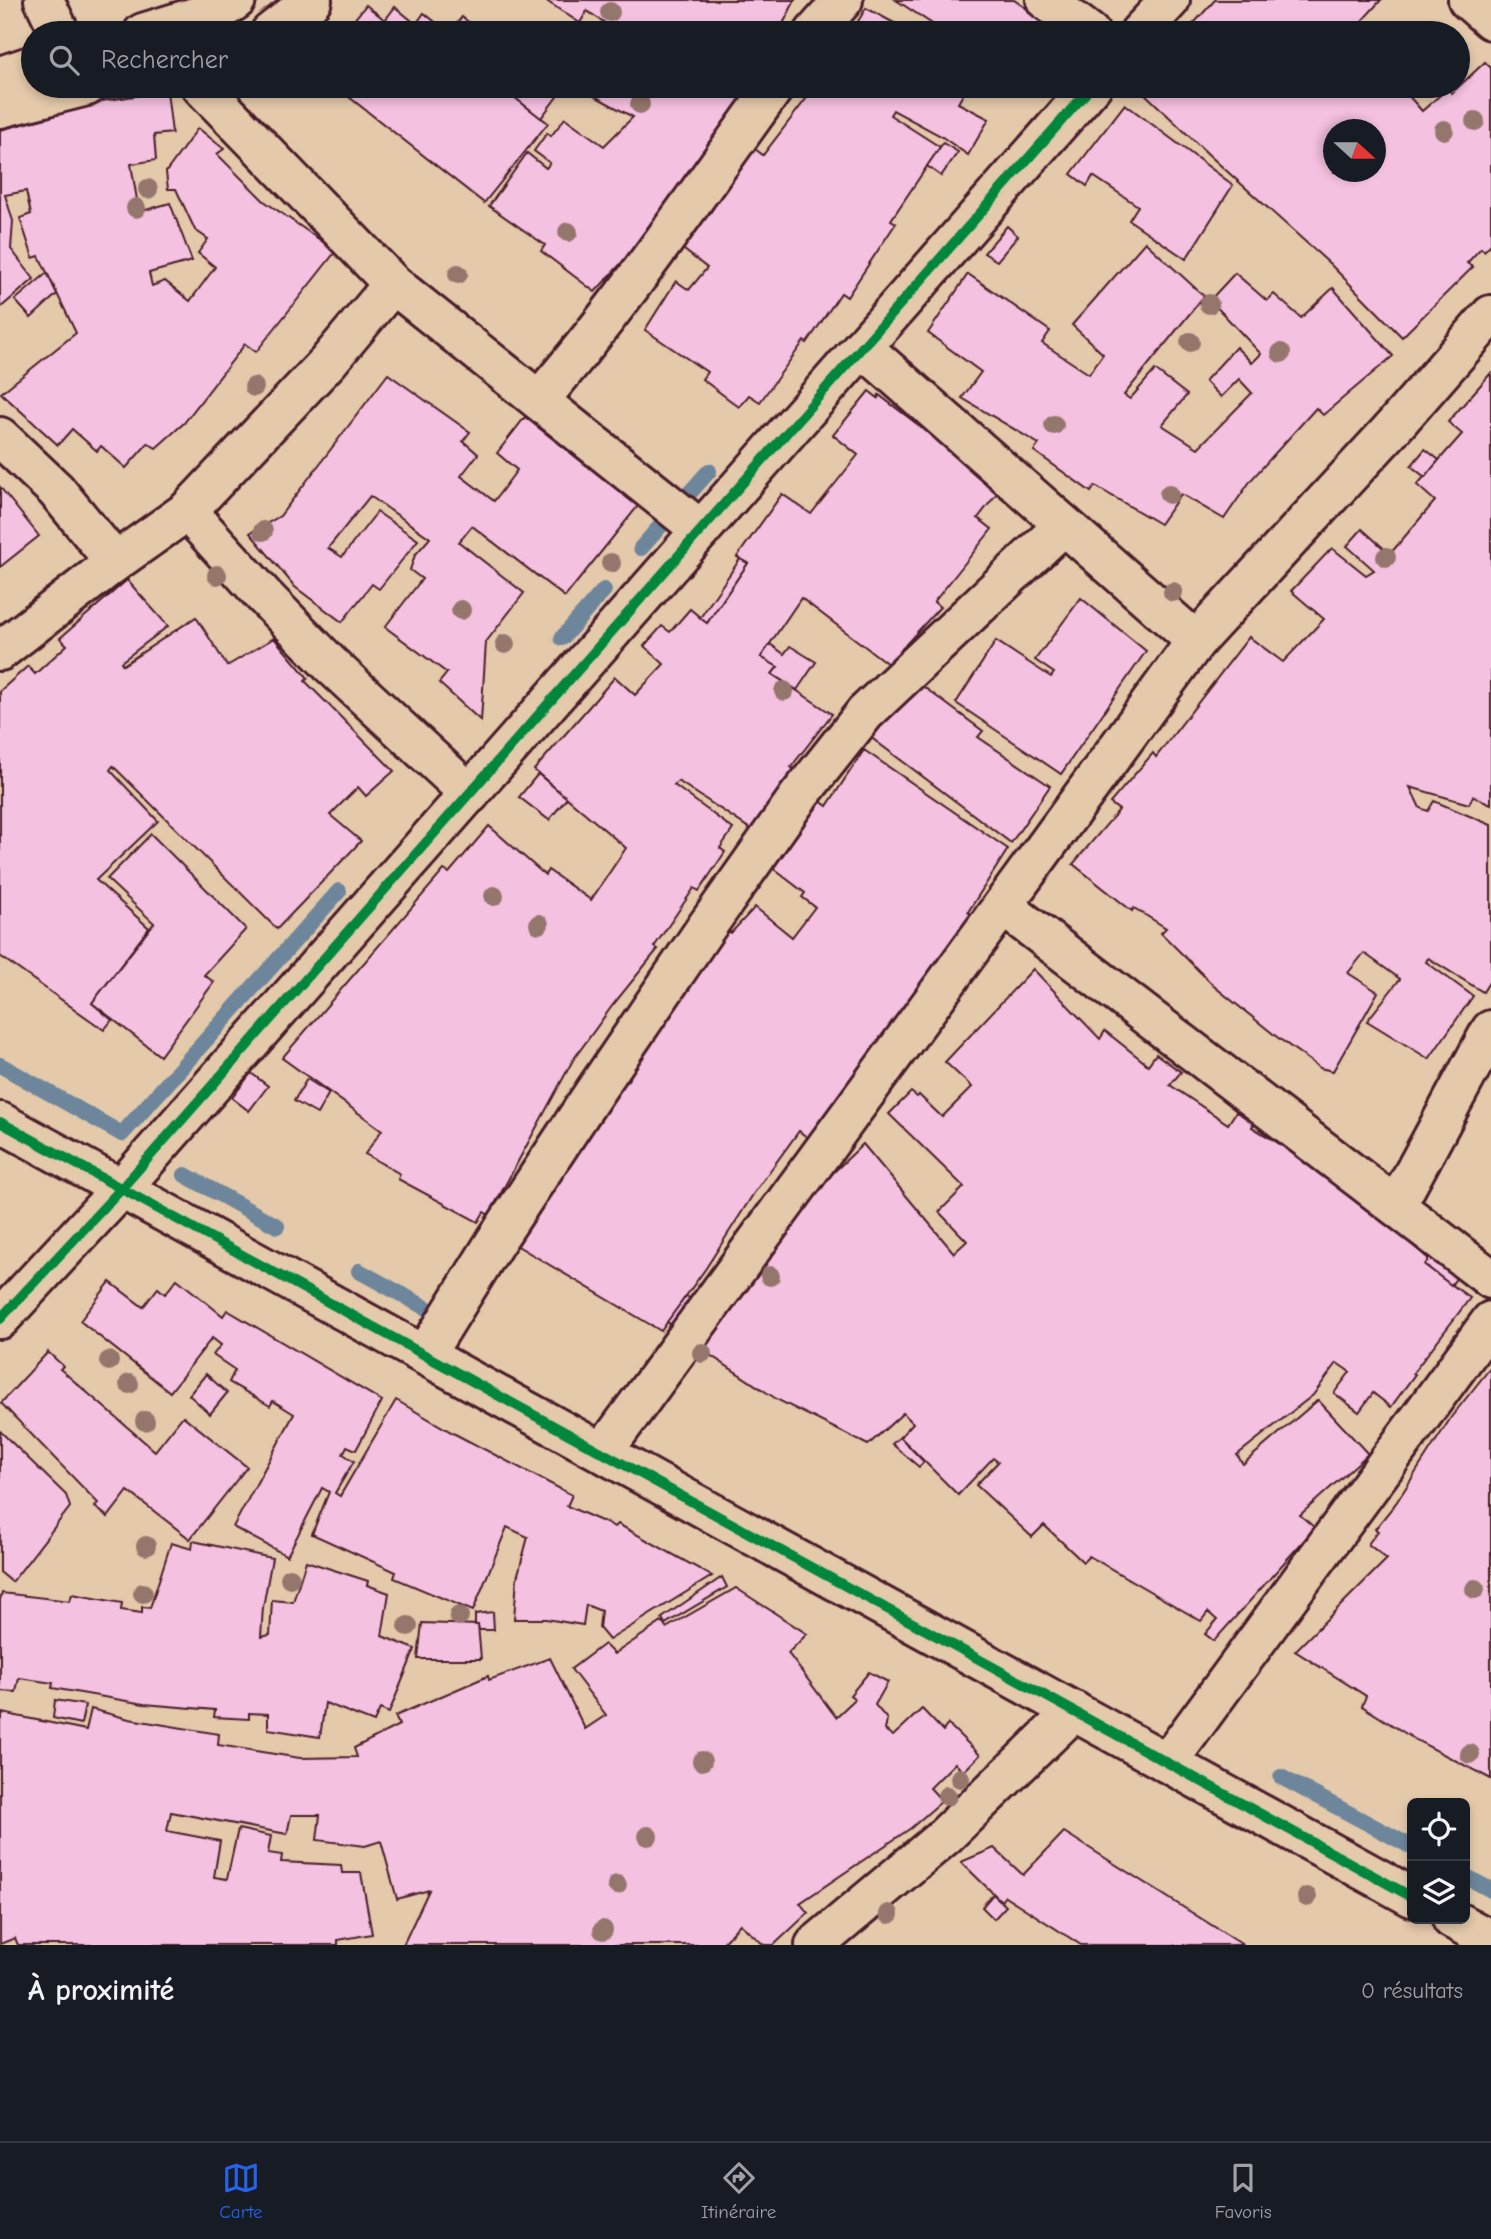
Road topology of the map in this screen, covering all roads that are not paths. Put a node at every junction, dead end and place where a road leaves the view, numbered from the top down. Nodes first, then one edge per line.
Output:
1 (44, 0) edge
2 (236, 0) edge
3 (312, 0) edge
4 (843, 0) edge
5 (1046, 0) edge
6 (1170, 0) edge
7 (1468, 0) edge
8 (1491, 20) edge
9 (54, 21) edge
10 (182, 21) edge
11 (285, 21) edge
12 (825, 21) edge
13 (1074, 21) edge
14 (1150, 21) edge
15 (21, 69) edge
16 (0, 76) edge
17 (40, 98) edge
18 (213, 98) edge
19 (766, 98) edge
20 (1081, 98) edge
21 (0, 108) edge
22 (393, 284) junction
23 (1491, 315) edge
24 (862, 347) junction
25 (539, 400) junction
26 (0, 437) edge
27 (187, 512) junction
28 (1064, 525) junction
29 (701, 530) junction
30 (115, 562) junction
31 (1196, 641) junction
32 (0, 651) edge
33 (470, 794) junction
34 (1003, 906) junction
35 (1491, 1030) edge
36 (0, 1122) edge
37 (121, 1189) junction
38 (1396, 1206) junction
39 (1491, 1279) edge
40 (0, 1319) edge
41 (1491, 1321) edge
42 (425, 1355) junction
43 (603, 1452) junction
44 (1074, 1711) junction
45 (1167, 1763) junction
46 (1407, 1894) edge
47 (1461, 1924) edge
48 (1491, 1940) edge
49 (815, 1945) edge

1 - 9 street
2 - 10 street
3 - 11 street
4 - 12 street
5 - 13 street
6 - 14 street
7 - 8 street
15 - 16 street
17 - 21 street
18 - 22 street
19 - 25 street
20 - 24 street
22 - 25 street
22 - 27 street
23 - 31 street
24 - 28 street
24 - 29 street
25 - 29 street
26 - 30 street
27 - 30 street
27 - 33 street
28 - 31 street
28 - 42 street
29 - 33 street
30 - 32 street
31 - 34 street
33 - 37 street
34 - 38 street
34 - 43 street
35 - 38 street
36 - 37 street
37 - 40 street
37 - 42 street
38 - 39 street
41 - 45 street
42 - 43 street
43 - 44 street
44 - 45 street
44 - 49 street
45 - 46 street
47 - 48 street

